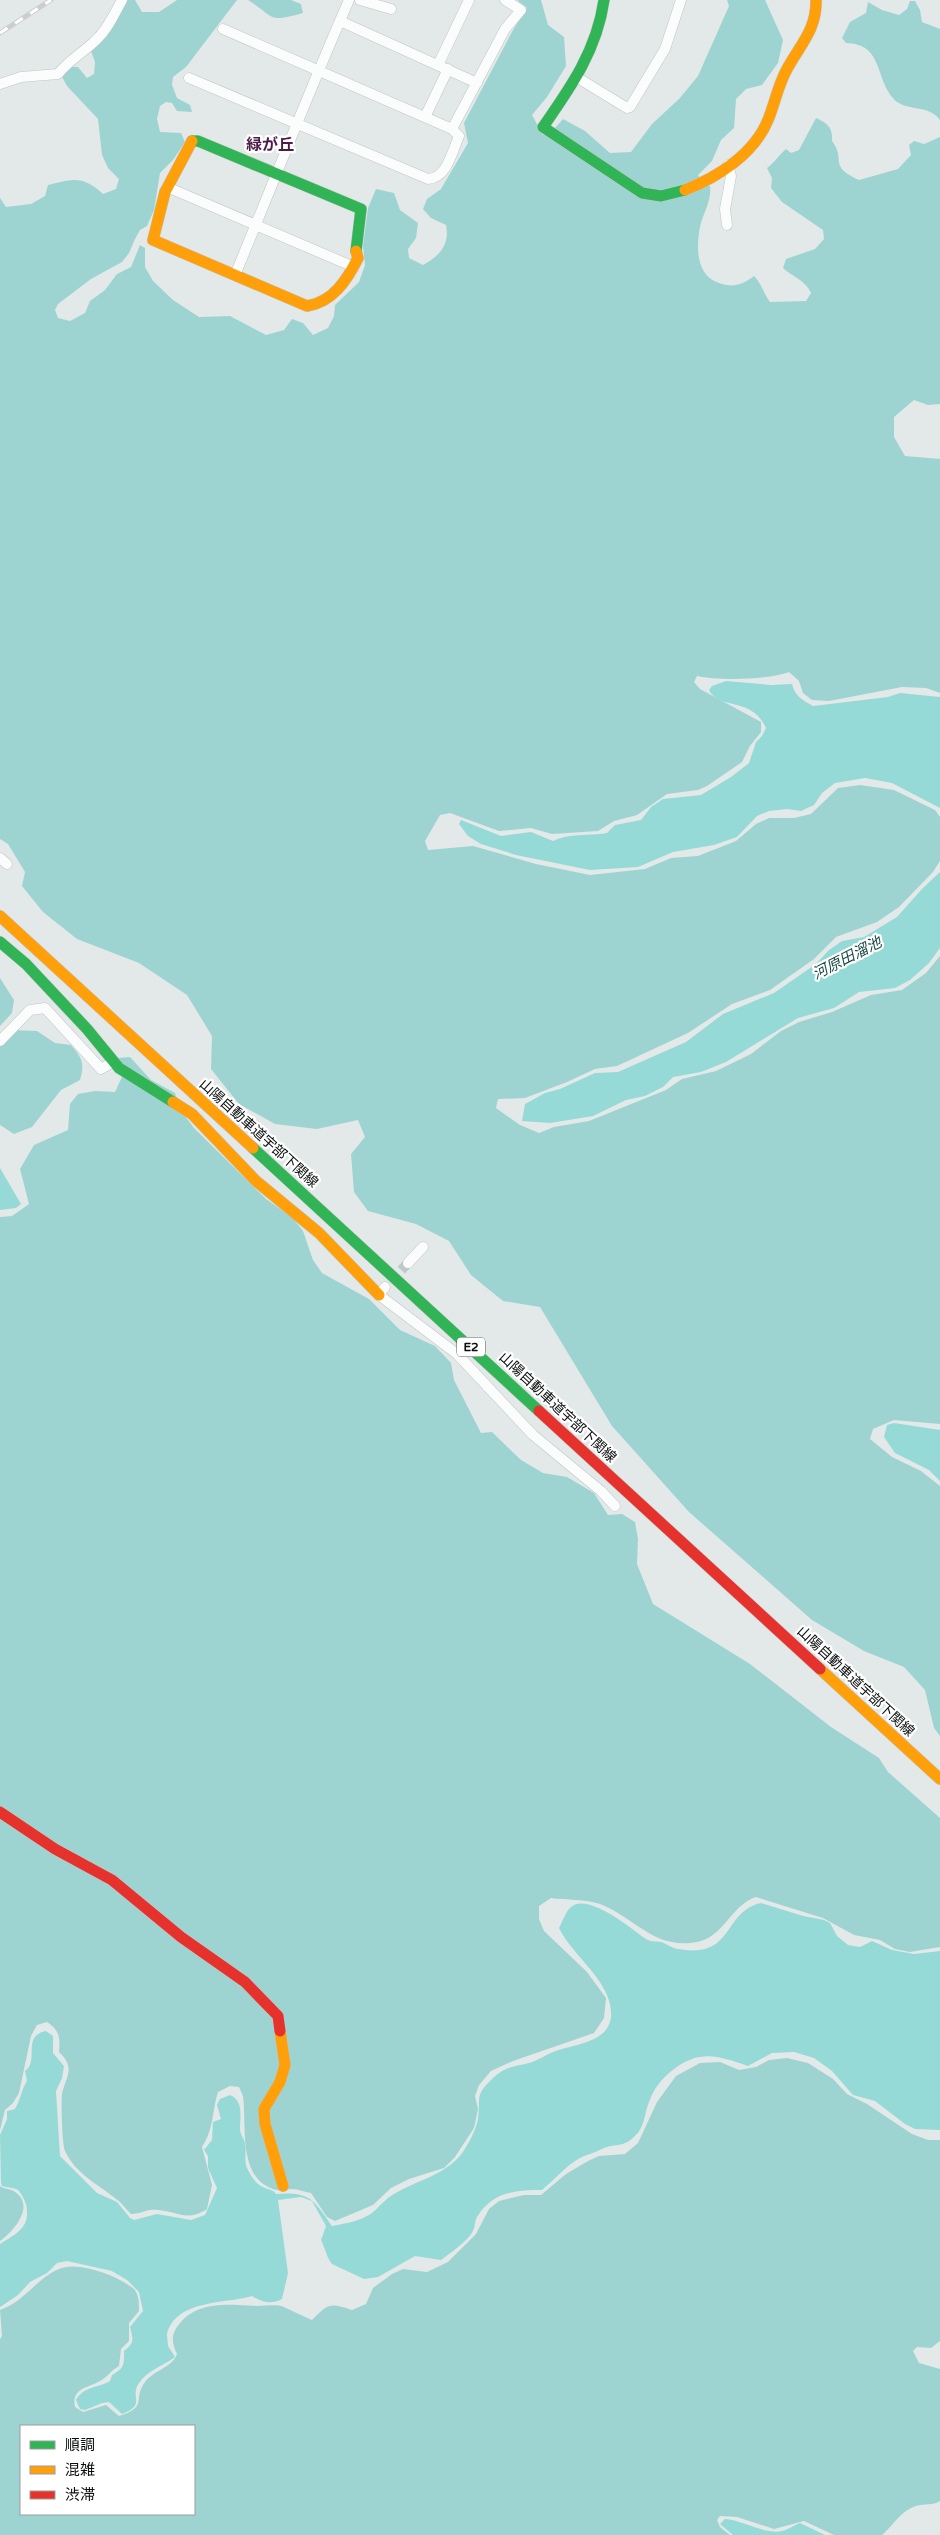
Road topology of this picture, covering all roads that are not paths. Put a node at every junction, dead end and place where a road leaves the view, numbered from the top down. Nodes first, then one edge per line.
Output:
1 (122, 0) edge
2 (349, 0) edge
3 (360, 0) edge
4 (469, 0) edge
5 (505, 0) edge
6 (604, 0) edge
7 (681, 0) edge
8 (816, 0) edge
9 (391, 9) dead end
10 (340, 21) junction
11 (223, 29) dead end
12 (438, 65) junction
13 (448, 69) junction
14 (317, 70) junction
15 (189, 78) dead end
16 (578, 78) junction
17 (477, 82) junction
18 (0, 84) edge
19 (425, 117) junction
20 (297, 123) junction
21 (452, 129) junction
22 (728, 165) junction
23 (277, 175) junction
24 (167, 187) junction
25 (256, 225) junction
26 (727, 225) dead end
27 (354, 267) junction
28 (235, 275) junction
29 (0, 916) edge
30 (0, 942) edge
31 (0, 1041) edge
32 (113, 1062) junction
33 (423, 1247) dead end
34 (408, 1263) tunnel mouth
35 (382, 1291) joint
36 (615, 1506) dead end
37 (940, 1780) edge
38 (0, 1812) edge
39 (283, 2186) dead end

1 - 18 street
2 - 10 street
3 - 9 street
4 - 12 street
5 - 17 street
6 - 16 main road
7 - 16 street
8 - 22 main road
10 - 12 street
10 - 14 street
11 - 14 street
12 - 13 street
13 - 17 street
13 - 19 street
14 - 19 street
14 - 20 street
15 - 20 street
16 - 22 main road
17 - 21 street
19 - 21 street
20 - 21 street
20 - 23 street
22 - 26 street
23 - 24 main road
23 - 25 street
23 - 27 main road
24 - 25 street
24 - 28 main road
25 - 27 street
25 - 28 street
27 - 28 main road
29 - 37 main road, 山陽自動車道宇部下関線 / E2
30 - 32 main road
31 - 32 street
32 - 35 main road
33 - 34 street
35 - 36 street
38 - 39 main road

